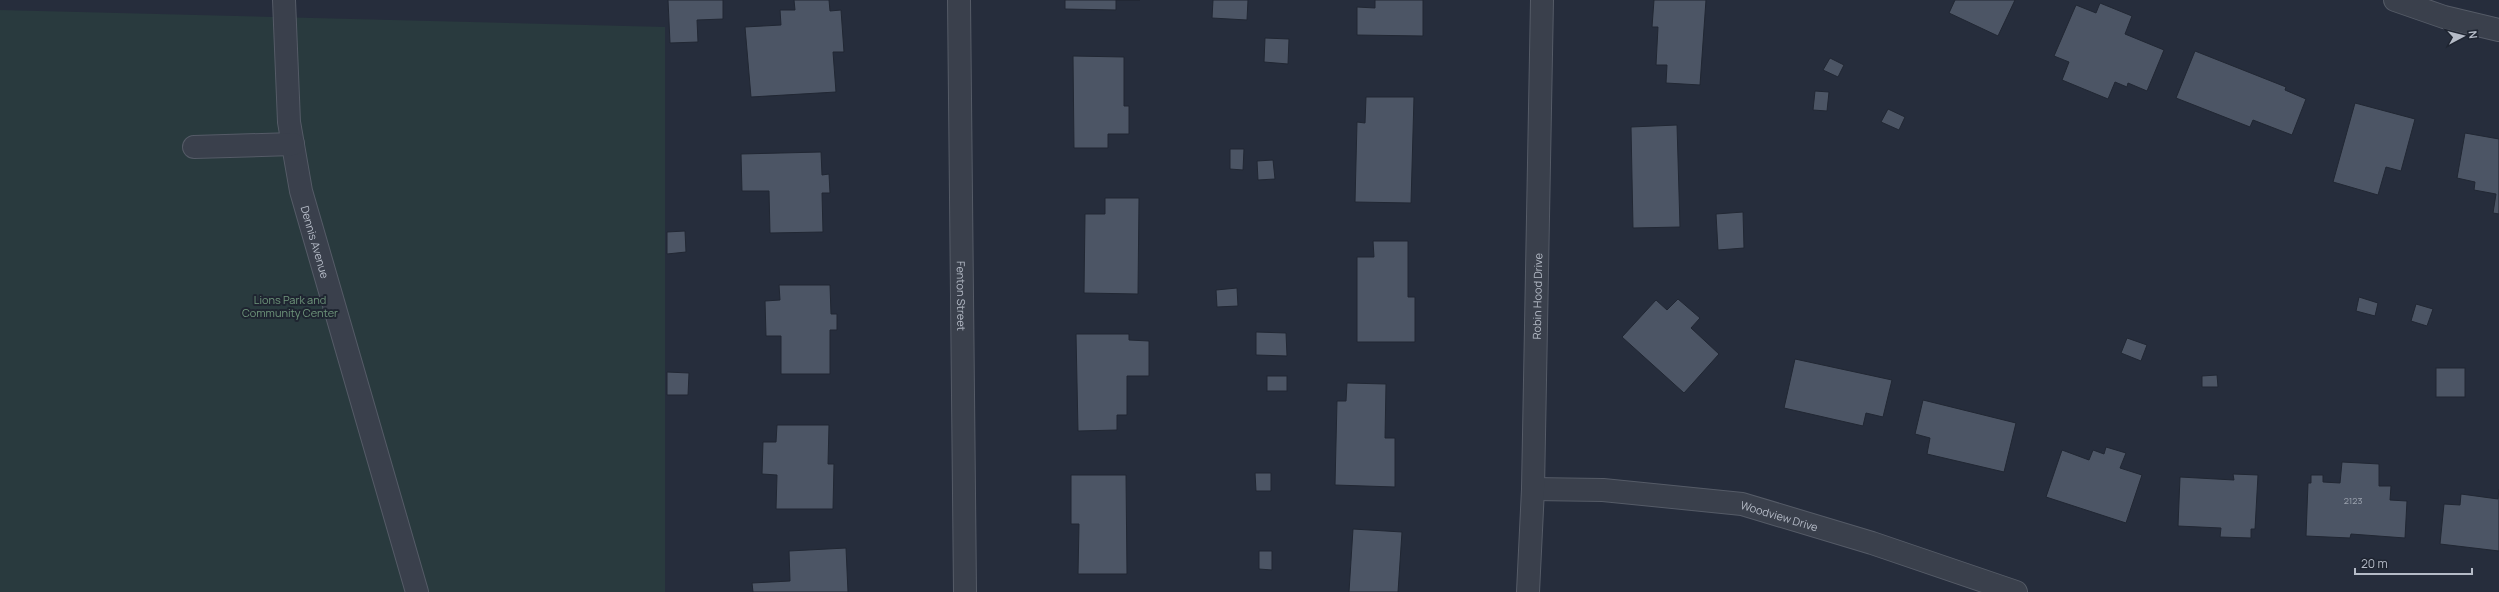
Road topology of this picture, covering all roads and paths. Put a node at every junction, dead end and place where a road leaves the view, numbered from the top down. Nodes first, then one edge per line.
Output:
1 (284, 0) edge
2 (959, 0) edge
3 (1542, 0) edge
4 (2395, 0) edge
5 (2499, 30) edge
6 (293, 144) junction
7 (194, 147) dead end
8 (1533, 489) junction
9 (417, 592) edge
10 (964, 592) edge
11 (1528, 592) edge
12 (2016, 592) edge

1 - 6 street, Dennis Avenue
2 - 10 street, Fenton Street
3 - 8 street, Robin Hood Drive
4 - 5 street
6 - 7 street
6 - 9 street, Dennis Avenue
8 - 11 street, Robin Hood Drive
8 - 12 street, Woodview Drive

